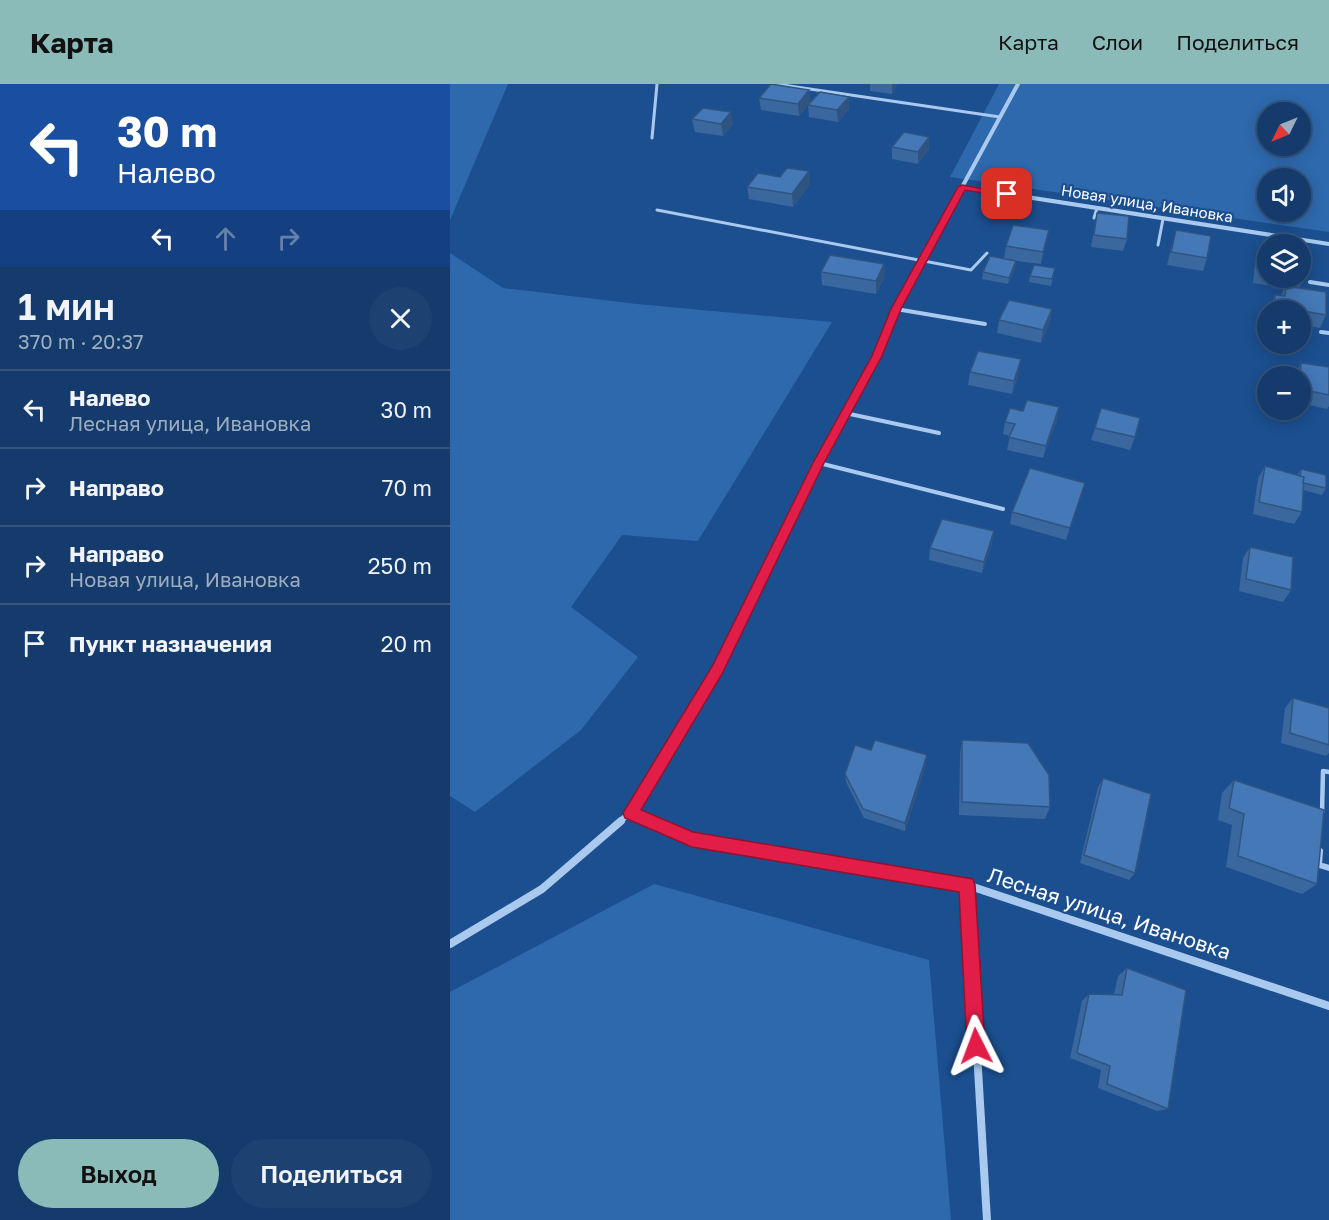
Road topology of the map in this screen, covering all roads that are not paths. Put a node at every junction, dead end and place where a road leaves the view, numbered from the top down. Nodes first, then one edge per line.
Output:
1 (657, 84) edge
2 (776, 84) edge
3 (1018, 84) edge
4 (1000, 117) junction
5 (652, 138) dead end
6 (962, 187) junction
7 (1097, 208) junction
8 (657, 210) dead end
9 (1094, 218) edge
10 (1163, 219) junction
11 (1329, 244) edge
12 (1158, 245) dead end
13 (987, 253) dead end
14 (923, 260) junction
15 (1311, 282) edge
16 (1329, 285) edge
17 (896, 309) junction
18 (984, 324) dead end
19 (1321, 332) dead end
20 (1329, 333) edge
21 (845, 413) junction
22 (939, 433) dead end
23 (819, 463) junction
24 (1003, 509) dead end
25 (1329, 772) edge
26 (630, 813) junction
27 (1321, 818) edge
28 (1320, 842) edge
29 (1329, 868) edge
30 (967, 885) junction
31 (450, 944) edge
32 (1329, 1006) edge
33 (987, 1220) edge

1 - 5 lane
2 - 4 lane
3 - 4 street
4 - 6 street
6 - 7 street, Новая улица, Ивановка
6 - 14 street
7 - 9 lane
7 - 10 street, Новая улица, Ивановка
8 - 14 lane
10 - 11 street, Новая улица, Ивановка
10 - 12 lane
13 - 14 lane
14 - 17 street
15 - 16 lane
17 - 18 lane
17 - 21 street
19 - 20 lane
21 - 22 lane
21 - 23 street
23 - 24 lane
23 - 26 street
25 - 27 lane
26 - 30 street, Лесная улица, Ивановка
26 - 31 street
28 - 29 lane
30 - 32 street, Лесная улица, Ивановка
30 - 33 street

